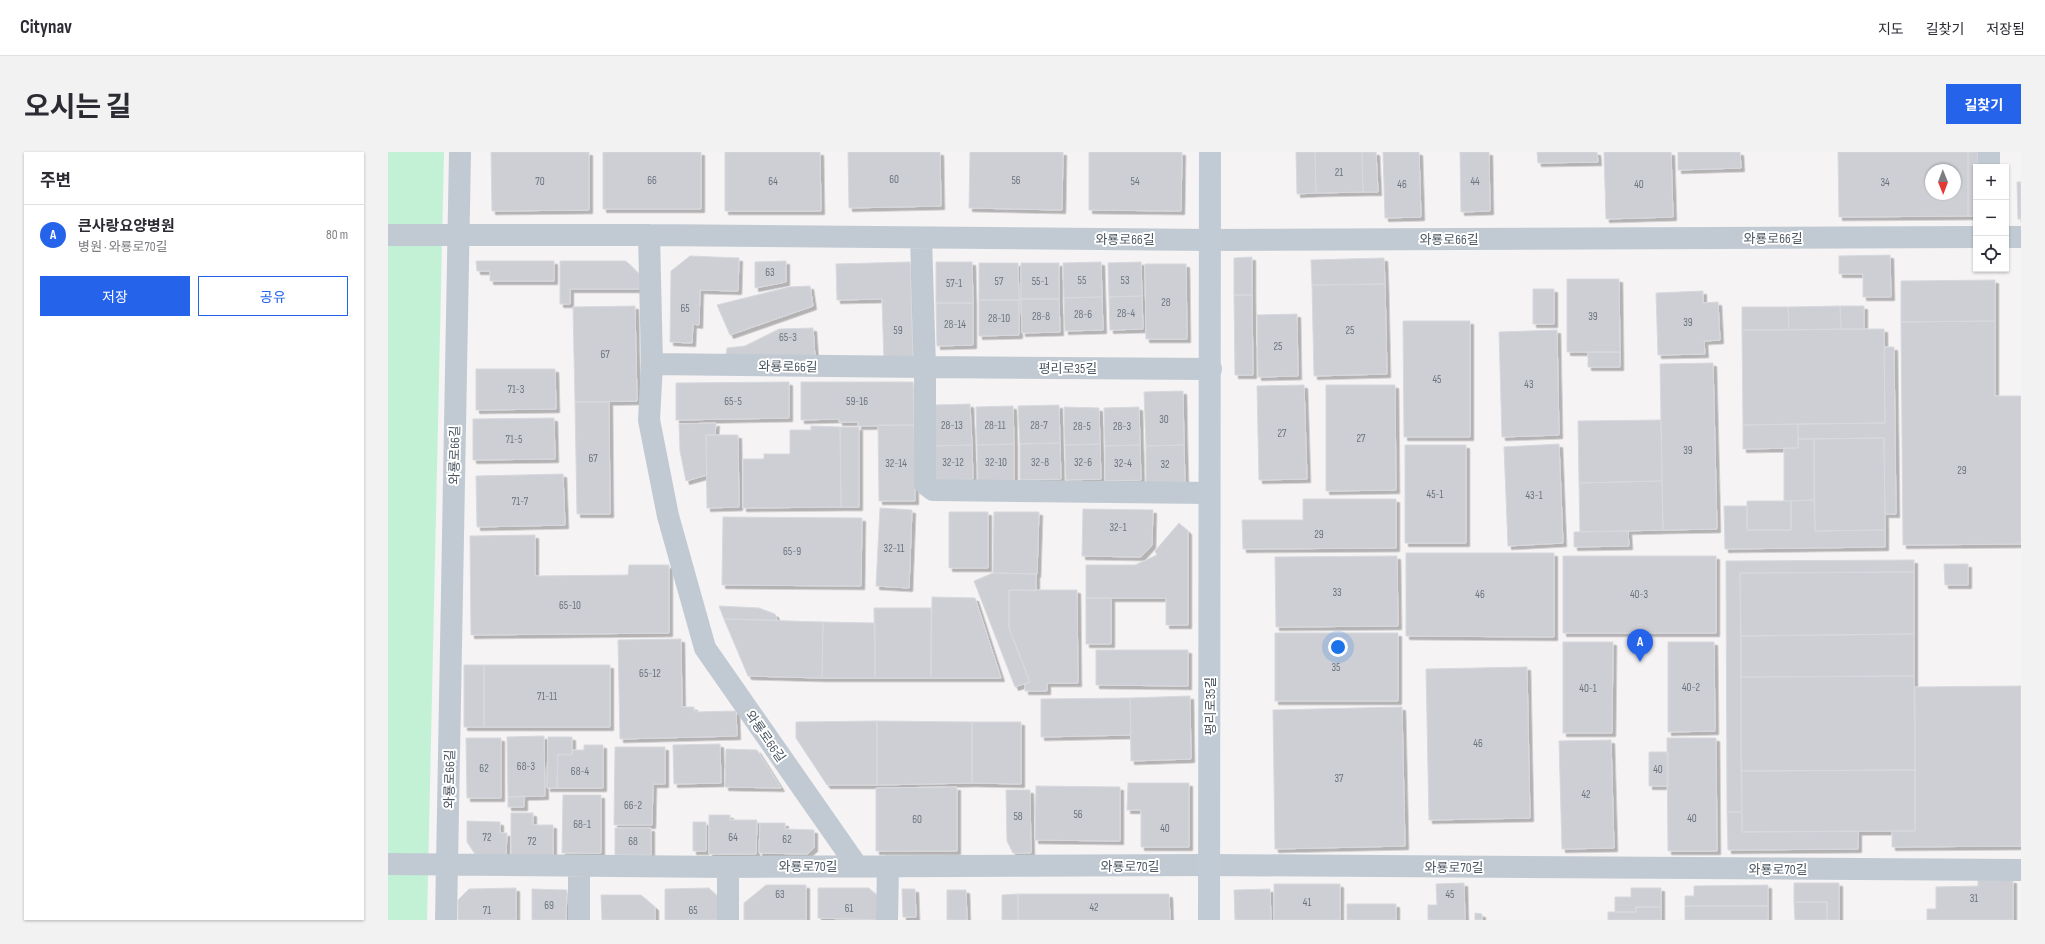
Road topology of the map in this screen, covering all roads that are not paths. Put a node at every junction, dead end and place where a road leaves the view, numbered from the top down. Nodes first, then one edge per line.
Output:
1 (460, 152) edge
2 (1210, 152) edge
3 (1989, 152) edge
4 (1989, 164) edge
5 (649, 234) junction
6 (388, 236) edge
7 (458, 236) junction
8 (1973, 237) edge
9 (2009, 237) edge
10 (921, 238) junction
11 (2021, 238) edge
12 (1211, 240) junction
13 (652, 364) junction
14 (925, 367) junction
15 (1211, 369) junction
16 (1209, 493) junction
17 (388, 864) edge
18 (447, 865) junction
19 (579, 866) junction
20 (857, 866) junction
21 (888, 866) junction
22 (1210, 866) junction
23 (728, 867) junction
24 (2021, 870) edge
25 (446, 920) edge
26 (579, 920) edge
27 (728, 920) edge
28 (887, 920) edge
29 (1209, 920) edge

1 - 7 street
2 - 12 street, 평리로35길
3 - 4 street
5 - 7 street, 와룡로66길
5 - 10 street, 와룡로66길
5 - 13 street, 와룡로66길
6 - 7 street
7 - 18 street, 와룡로66길
8 - 12 street, 와룡로66길
9 - 11 street
10 - 12 street, 와룡로66길
10 - 14 street
12 - 15 street, 평리로35길
13 - 14 street, 와룡로66길
13 - 20 street, 와룡로66길
14 - 15 street, 평리로35길
14 - 16 street
15 - 16 street, 평리로35길
16 - 22 street, 평리로35길
17 - 18 street, 와룡로70길
18 - 19 street, 와룡로70길
18 - 25 street
19 - 23 street, 와룡로70길
19 - 26 street
20 - 21 street, 와룡로70길
20 - 23 street, 와룡로70길
21 - 22 street, 와룡로70길
21 - 28 street
22 - 24 street, 와룡로70길
22 - 29 street, 평리로35길
23 - 27 street

